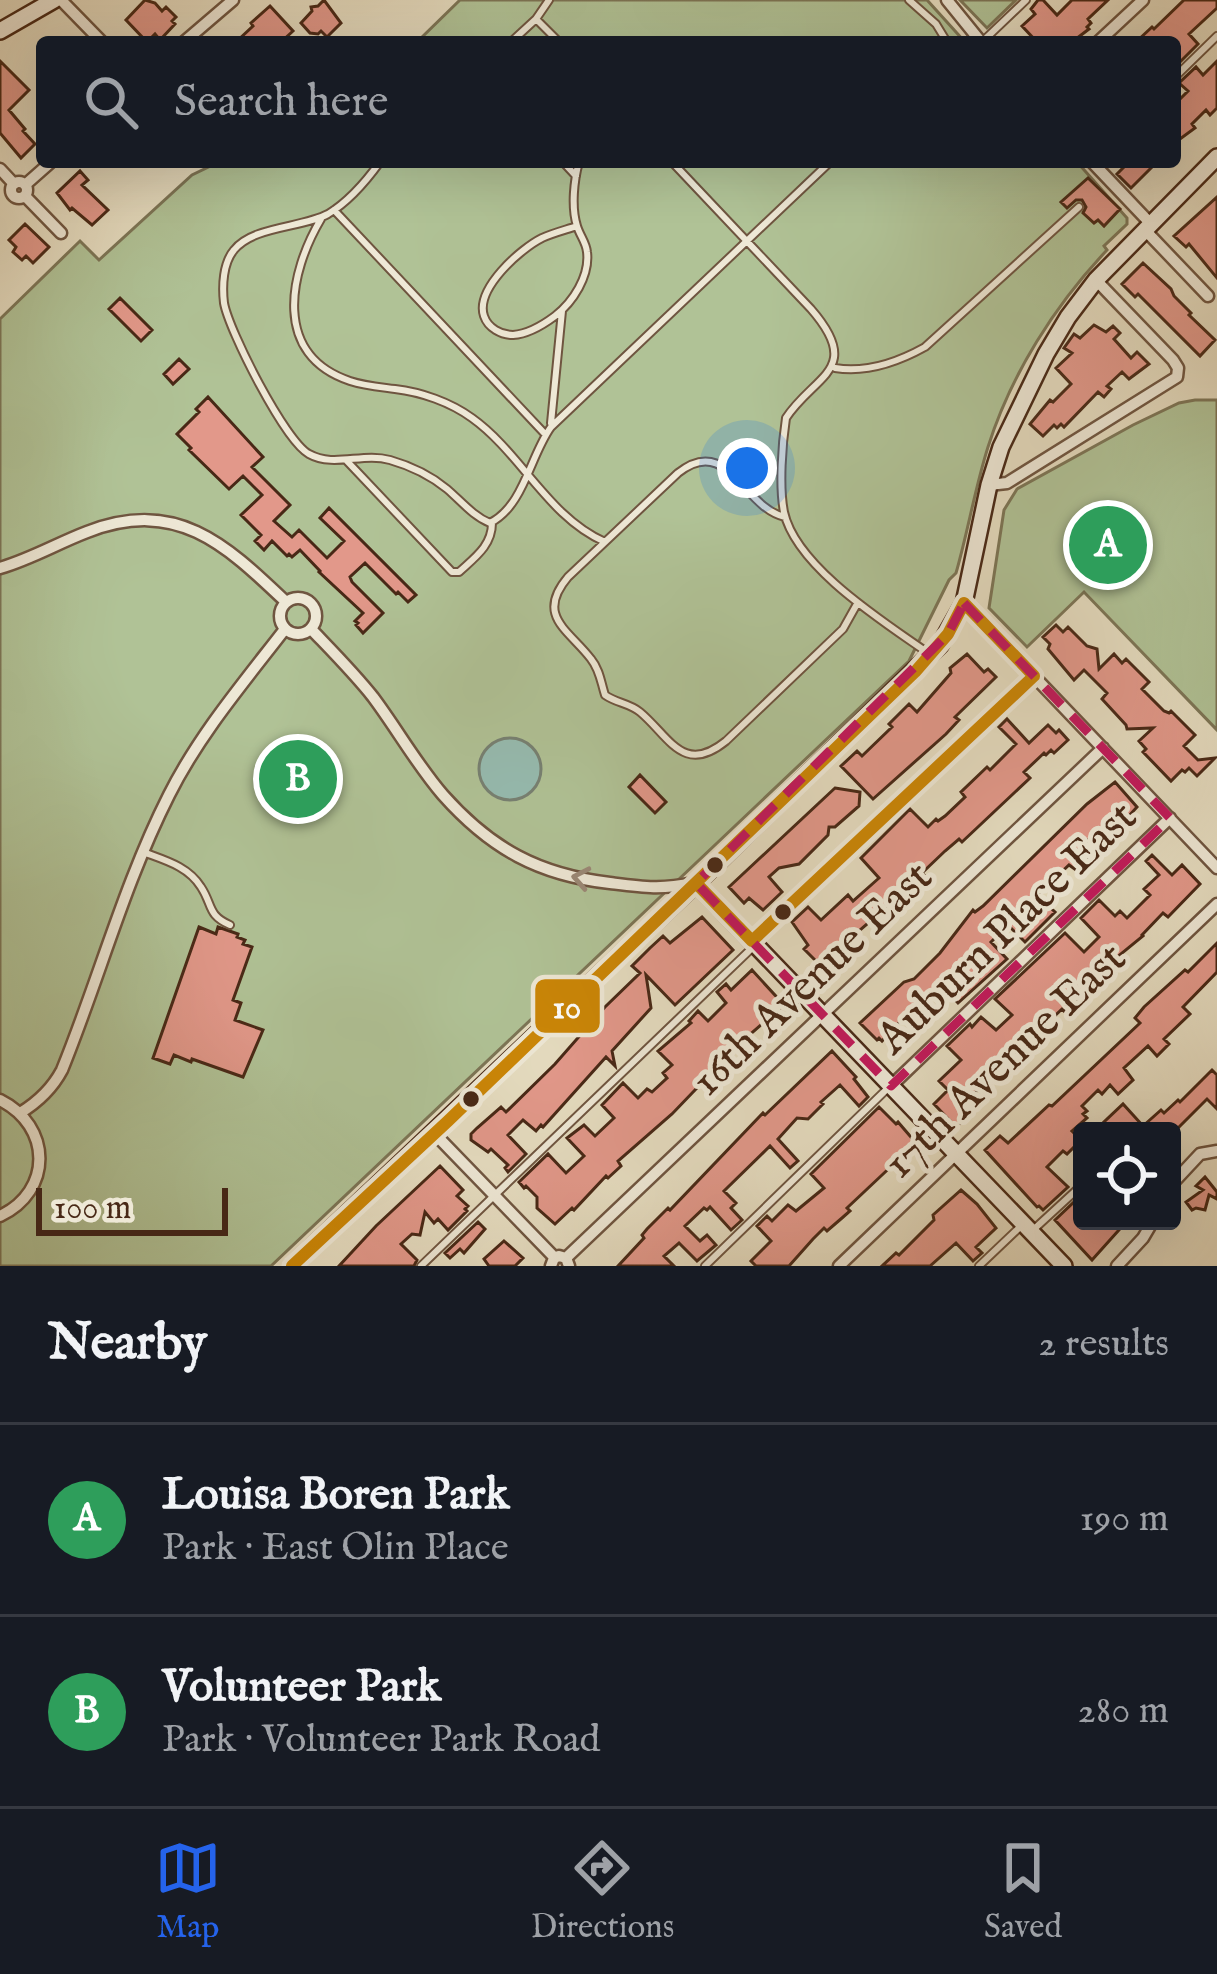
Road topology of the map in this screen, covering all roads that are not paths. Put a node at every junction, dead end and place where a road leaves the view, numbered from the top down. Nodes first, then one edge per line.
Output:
1 (58, 0) edge
2 (232, 0) edge
3 (549, 0) edge
4 (910, 0) edge
5 (947, 0) edge
6 (1026, 0) edge
7 (1143, 0) edge
8 (536, 19) junction
9 (0, 31) edge
10 (96, 36) edge
11 (191, 36) edge
12 (518, 36) edge
13 (553, 36) edge
14 (943, 36) edge
15 (977, 36) edge
16 (988, 36) edge
17 (1105, 36) edge
18 (1217, 36) edge
19 (1181, 71) edge
20 (1217, 158) edge
21 (44, 168) edge
22 (374, 168) edge
23 (568, 168) edge
24 (577, 168) edge
25 (678, 168) edge
26 (824, 168) edge
27 (1097, 168) edge
28 (0, 169) edge
29 (575, 176) junction
30 (20, 190) junction
31 (1079, 207) dead end
32 (0, 209) edge
33 (334, 210) junction
34 (323, 216) junction
35 (577, 226) junction
36 (1147, 226) junction
37 (61, 233) dead end
38 (747, 241) junction
39 (1096, 280) junction
40 (1208, 296) dead end
41 (562, 310) junction
42 (833, 368) junction
43 (548, 430) junction
44 (346, 460) junction
45 (528, 475) junction
46 (988, 485) junction
47 (785, 517) junction
48 (492, 523) junction
49 (605, 542) junction
50 (0, 568) edge
51 (286, 602) junction
52 (964, 603) junction
53 (857, 604) junction
54 (310, 628) junction
55 (285, 629) junction
56 (931, 655) junction
57 (1034, 676) junction
58 (1102, 748) junction
59 (1169, 818) junction
60 (142, 852) junction
61 (1217, 868) edge
62 (696, 883) junction
63 (1217, 904) edge
64 (230, 926) dead end
65 (754, 943) junction
66 (822, 1014) junction
67 (891, 1086) junction
68 (0, 1100) edge
69 (20, 1113) junction
70 (434, 1133) junction
71 (1217, 1151) edge
72 (956, 1154) junction
73 (1181, 1174) edge
74 (1073, 1192) edge
75 (495, 1196) junction
76 (0, 1216) edge
77 (1027, 1228) junction
78 (1148, 1230) edge
79 (560, 1262) edge
80 (292, 1266) edge
81 (421, 1266) edge
82 (705, 1266) edge
83 (839, 1266) edge
84 (979, 1266) edge
85 (1064, 1266) edge
86 (1117, 1266) edge

1 - 9 street
1 - 10 street
2 - 11 street
3 - 8 lane
4 - 14 lane
5 - 15 street
6 - 16 lane
7 - 17 street
8 - 12 lane
8 - 13 lane
18 - 19 lane
20 - 36 street
21 - 30 street
22 - 33 lane
23 - 29 lane
24 - 29 lane
25 - 38 lane
26 - 38 lane
27 - 36 street
28 - 30 street
29 - 35 lane
30 - 32 street
30 - 37 street
31 - 42 lane
33 - 34 lane
33 - 43 lane
34 - 44 lane
34 - 45 lane
35 - 41 lane
35 - 41 lane
36 - 39 street
36 - 40 street
38 - 42 lane
38 - 43 lane
39 - 46 street
39 - 46 street
41 - 43 lane
42 - 47 lane
43 - 45 lane
44 - 48 lane
44 - 48 lane
45 - 48 lane
45 - 49 lane
46 - 52 street
47 - 49 lane
47 - 53 lane
49 - 53 lane
50 - 51 street
51 - 54 street
51 - 55 street
52 - 56 street
52 - 57 street
53 - 56 lane
54 - 55 street
62 -> 54 street
55 - 60 street
56 - 62 street
57 - 58 street
57 - 65 street
58 - 59 street
58 - 66 street, 16th Avenue East
59 - 61 street
59 - 67 street, Auburn Place East
60 - 64 lane
60 - 69 street
62 - 65 street
62 - 70 street
63 - 72 street, 17th Avenue East
65 - 66 street
65 - 75 lane
66 - 67 street
66 - 79 street, 16th Avenue East
67 - 72 street
67 - 82 lane
68 - 69 street
69 - 76 street
70 - 75 street
70 - 80 street
71 - 73 street
72 - 77 street
72 - 83 street, 17th Avenue East
74 - 77 lane
75 - 79 street
75 - 81 lane
77 - 84 lane
77 - 85 street
78 - 86 street

